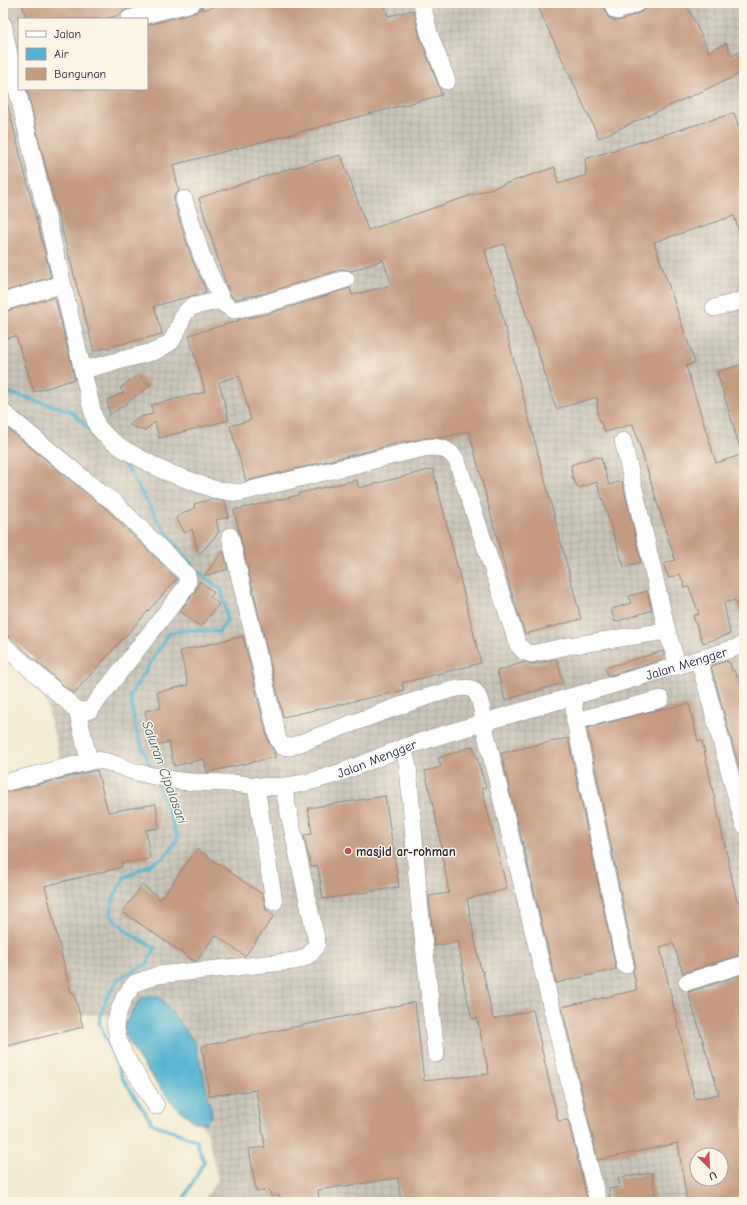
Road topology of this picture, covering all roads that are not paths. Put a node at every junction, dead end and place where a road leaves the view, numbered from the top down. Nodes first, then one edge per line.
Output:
1 (192, 3) edge
2 (422, 3) edge
3 (612, 3) edge
4 (637, 3) edge
5 (133, 18) edge
6 (3, 24) edge
7 (13, 48) edge
8 (18, 72) edge
9 (447, 81) dead end
10 (22, 90) edge
11 (184, 199) dead end
12 (346, 280) dead end
13 (62, 284) junction
14 (222, 300) junction
15 (744, 300) edge
16 (3, 302) edge
17 (714, 308) dead end
18 (83, 370) junction
19 (3, 412) edge
20 (623, 441) dead end
21 (230, 536) dead end
22 (667, 631) junction
23 (3, 645) edge
24 (744, 645) edge
25 (699, 660) junction
26 (678, 666) junction
27 (575, 696) junction
28 (661, 699) dead end
29 (77, 710) junction
30 (575, 720) junction
31 (484, 722) junction
32 (403, 747) junction
33 (89, 761) junction
34 (3, 783) edge
35 (256, 786) junction
36 (284, 786) junction
37 (744, 825) edge
38 (274, 902) dead end
39 (744, 964) edge
40 (625, 965) dead end
41 (687, 982) dead end
42 (436, 1054) dead end
43 (156, 1106) dead end
44 (598, 1202) edge

1 - 5 street
2 - 9 street
3 - 4 street
6 - 7 street
7 - 8 street
10 - 13 street
11 - 14 street
12 - 14 street
13 - 16 street
13 - 18 street
14 - 18 street
15 - 17 street
18 - 22 street
19 - 29 street
20 - 22 street
21 - 31 street
22 - 26 street
23 - 29 street
24 - 25 street, Jalan Mengger
25 - 26 street, Jalan Mengger
25 - 37 street
26 - 27 street, Jalan Mengger
27 - 30 street
27 - 31 street, Jalan Mengger
28 - 30 street
29 - 33 street
30 - 40 street
31 - 32 street, Jalan Mengger
31 - 44 street
32 - 36 street, Jalan Mengger
32 - 42 street
33 - 34 street, Jalan Mengger
33 - 35 street, Jalan Mengger
35 - 36 street, Jalan Mengger
35 - 38 street
36 - 43 street
39 - 41 street

